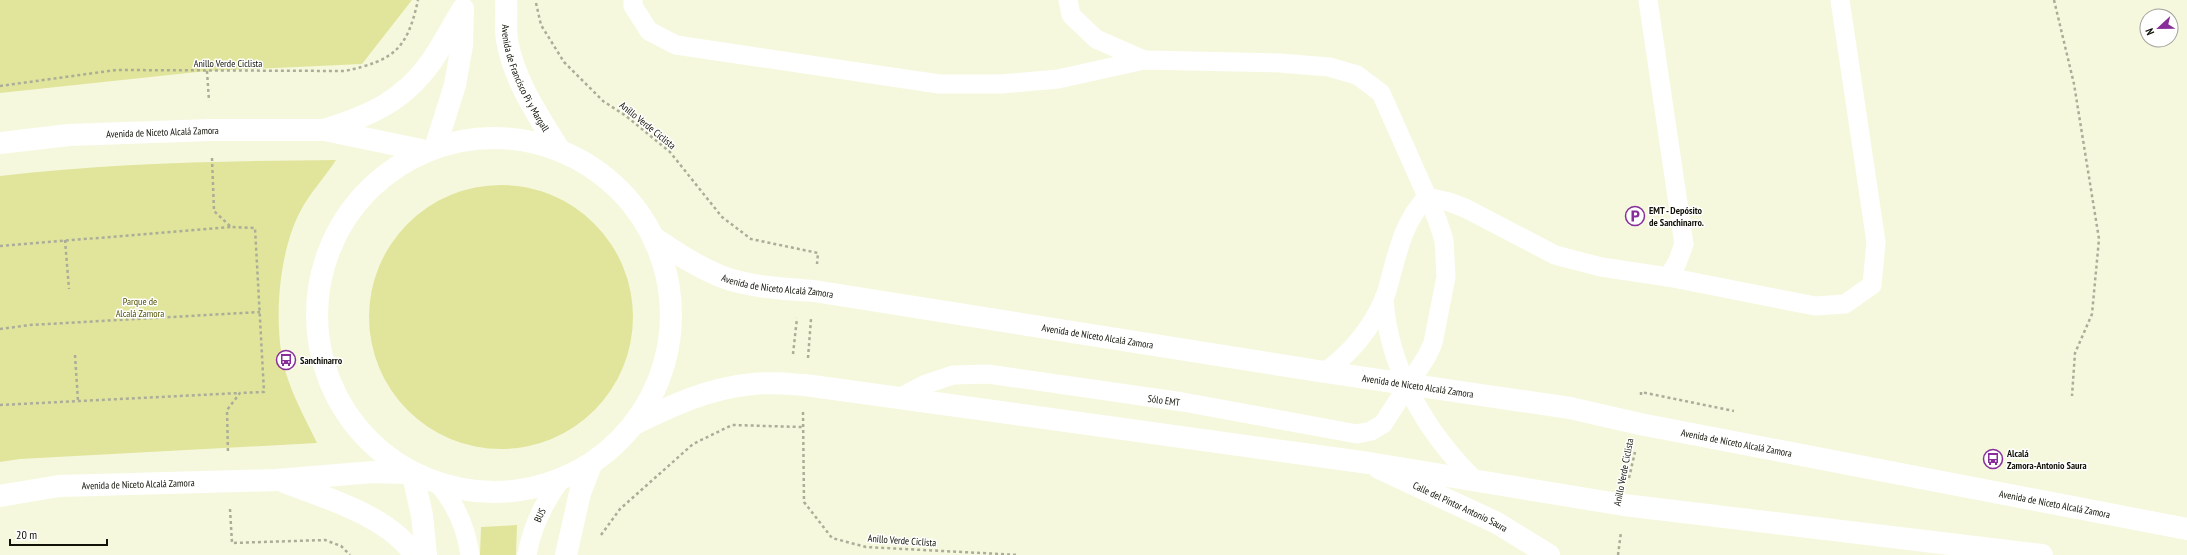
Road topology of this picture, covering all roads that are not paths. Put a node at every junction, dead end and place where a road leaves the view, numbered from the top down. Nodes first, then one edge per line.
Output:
1 (506, 0) edge
2 (633, 0) edge
3 (1068, 0) edge
4 (1648, 0) edge
5 (1840, 0) edge
6 (463, 4) edge
7 (1144, 60) junction
8 (325, 130) junction
9 (0, 143) edge
10 (429, 147) junction
11 (560, 151) junction
12 (1427, 197) junction
13 (654, 238) junction
14 (1668, 277) junction
15 (1384, 298) junction
16 (1325, 372) junction
17 (1408, 384) junction
18 (901, 397) junction
19 (634, 424) junction
20 (1369, 463) junction
21 (591, 465) junction
22 (409, 474) junction
23 (561, 478) junction
24 (277, 480) junction
25 (1476, 481) junction
26 (438, 484) junction
27 (0, 496) edge
28 (2187, 529) edge
29 (415, 555) edge
30 (426, 555) edge
31 (470, 555) edge
32 (528, 555) edge
33 (566, 555) edge
34 (1549, 555) edge
35 (2042, 555) edge

1 - 11 street, Avenida de Francisco Pi y Margall
2 - 7 lane
3 - 7 lane
4 - 14 lane
5 - 14 lane
6 - 8 street, Avenida de Niceto Alcalá Zamora
6 - 10 street
7 - 12 lane, Sólo EMT
8 - 9 street, Avenida de Niceto Alcalá Zamora
8 - 10 street, Avenida de Niceto Alcalá Zamora
10 - 11 street
10 - 22 street
11 - 13 street
12 - 14 lane
12 - 15 lane
12 - 17 lane, Sólo EMT
13 - 16 street, Avenida de Niceto Alcalá Zamora
13 - 19 street
15 - 16 lane
15 - 17 lane
16 - 17 street, Avenida de Niceto Alcalá Zamora
17 - 18 lane, Sólo EMT
17 - 25 lane
17 - 28 street, Avenida de Niceto Alcalá Zamora
18 - 19 street
18 - 20 street
19 - 21 street
20 - 25 street
20 - 34 street, Calle del Pintor Antonio Saura
21 - 23 street
21 - 33 street
22 - 24 street, Avenida de Niceto Alcalá Zamora
22 - 26 street
22 - 30 street
23 - 26 street
23 - 32 lane, BUS
24 - 27 street, Avenida de Niceto Alcalá Zamora
24 - 29 street, Avenida de Niceto Alcalá Zamora
25 - 35 street
26 - 31 lane

